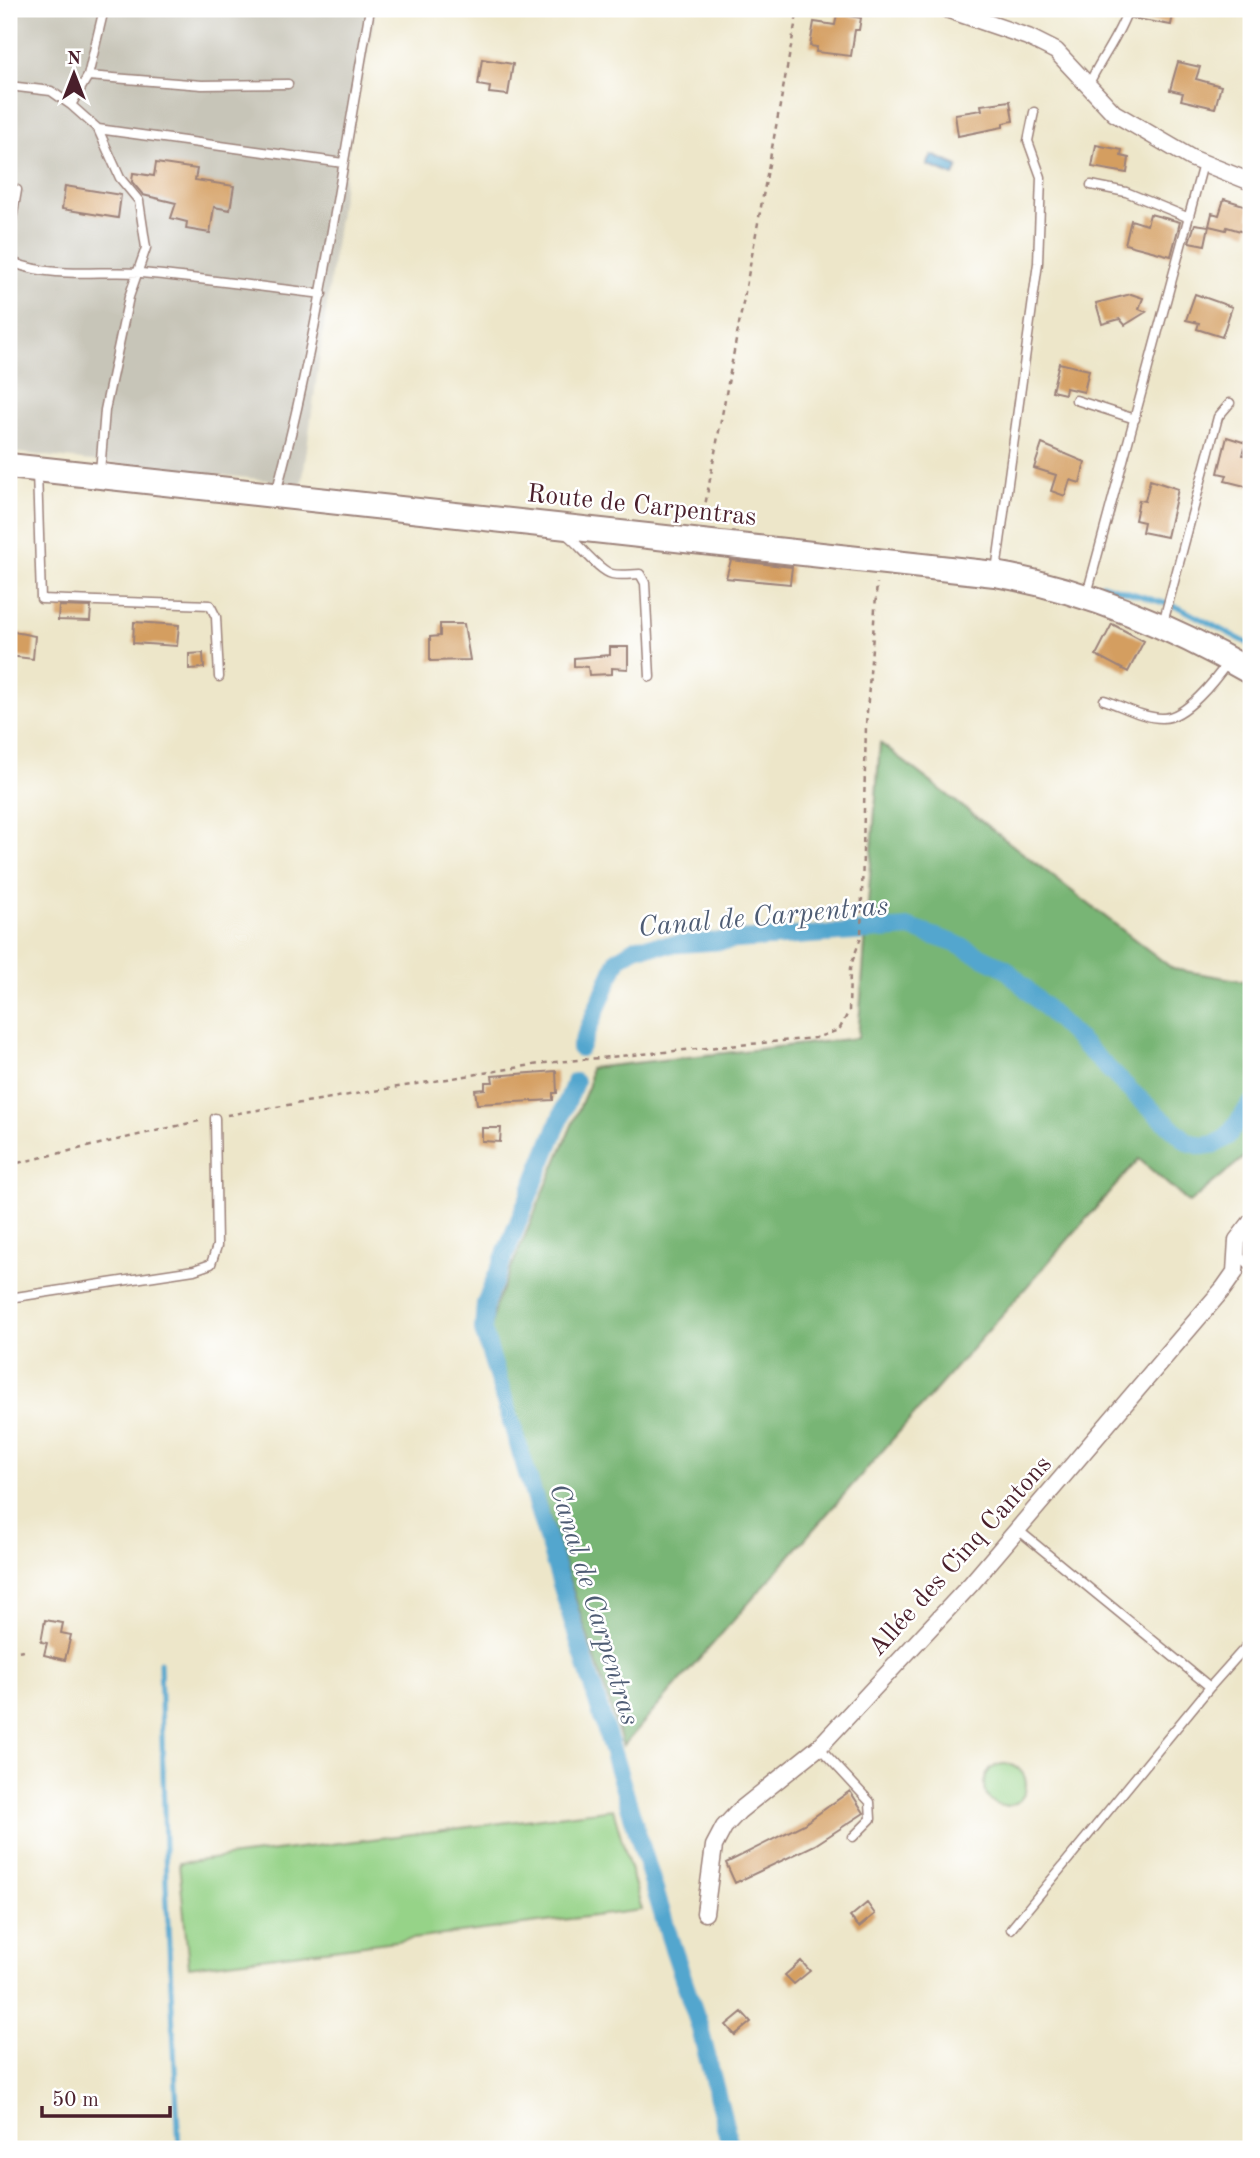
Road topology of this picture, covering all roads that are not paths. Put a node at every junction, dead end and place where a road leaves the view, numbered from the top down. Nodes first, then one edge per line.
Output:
1 (104, 9) edge
2 (369, 9) edge
3 (946, 9) edge
4 (1128, 9) edge
5 (88, 76) junction
6 (288, 84) dead end
7 (9, 86) edge
8 (1088, 86) junction
9 (71, 105) junction
10 (1034, 112) dead end
11 (98, 129) junction
12 (343, 163) junction
13 (1203, 164) junction
14 (1251, 182) edge
15 (1091, 185) dead end
16 (17, 190) dead end
17 (1187, 217) junction
18 (9, 237) edge
19 (9, 243) edge
20 (138, 273) junction
21 (321, 294) junction
22 (1076, 400) dead end
23 (1230, 403) dead end
24 (1135, 419) junction
25 (9, 466) edge
26 (37, 468) junction
27 (99, 475) junction
28 (276, 494) junction
29 (553, 524) junction
30 (995, 574) junction
31 (1086, 596) junction
32 (1163, 625) junction
33 (1241, 666) edge
34 (219, 677) dead end
35 (650, 677) dead end
36 (1104, 700) dead end
37 (215, 1118) road end
38 (1251, 1222) edge
39 (1237, 1254) junction
40 (1251, 1266) edge
41 (9, 1298) edge
42 (1017, 1529) junction
43 (1251, 1641) edge
44 (1210, 1687) junction
45 (819, 1747) junction
46 (853, 1837) dead end
47 (705, 1913) dead end
48 (1011, 1929) dead end

1 - 5 lane
2 - 12 lane
3 - 8 street
4 - 8 lane
5 - 6 lane
5 - 9 lane
7 - 9 lane
8 - 13 street
9 - 11 lane
10 - 30 lane
11 - 12 lane
11 - 20 lane
12 - 21 lane
13 - 14 street
13 - 17 lane
15 - 17 lane
16 - 18 lane
17 - 24 lane
19 - 20 lane
20 - 21 lane
20 - 27 lane
21 - 28 lane
22 - 24 lane
23 - 32 lane
24 - 31 lane
25 - 26 main road, Route de Carpentras
26 - 27 main road, Route de Carpentras
26 - 34 lane
27 - 28 main road, Route de Carpentras
28 - 29 main road, Route de Carpentras
29 - 30 main road, Route de Carpentras
29 - 35 lane
30 - 31 main road, Route de Carpentras
31 - 32 main road, Route de Carpentras
32 - 33 main road, Route de Carpentras
33 - 36 lane
37 - 41 lane
38 - 39 street, Allée des Cinq Cantons
39 - 40 lane
39 - 42 street, Allée des Cinq Cantons
42 - 44 lane
42 - 45 street, Allée des Cinq Cantons
43 - 44 lane
44 - 48 lane
45 - 46 lane
45 - 47 street, Allée des Cinq Cantons

